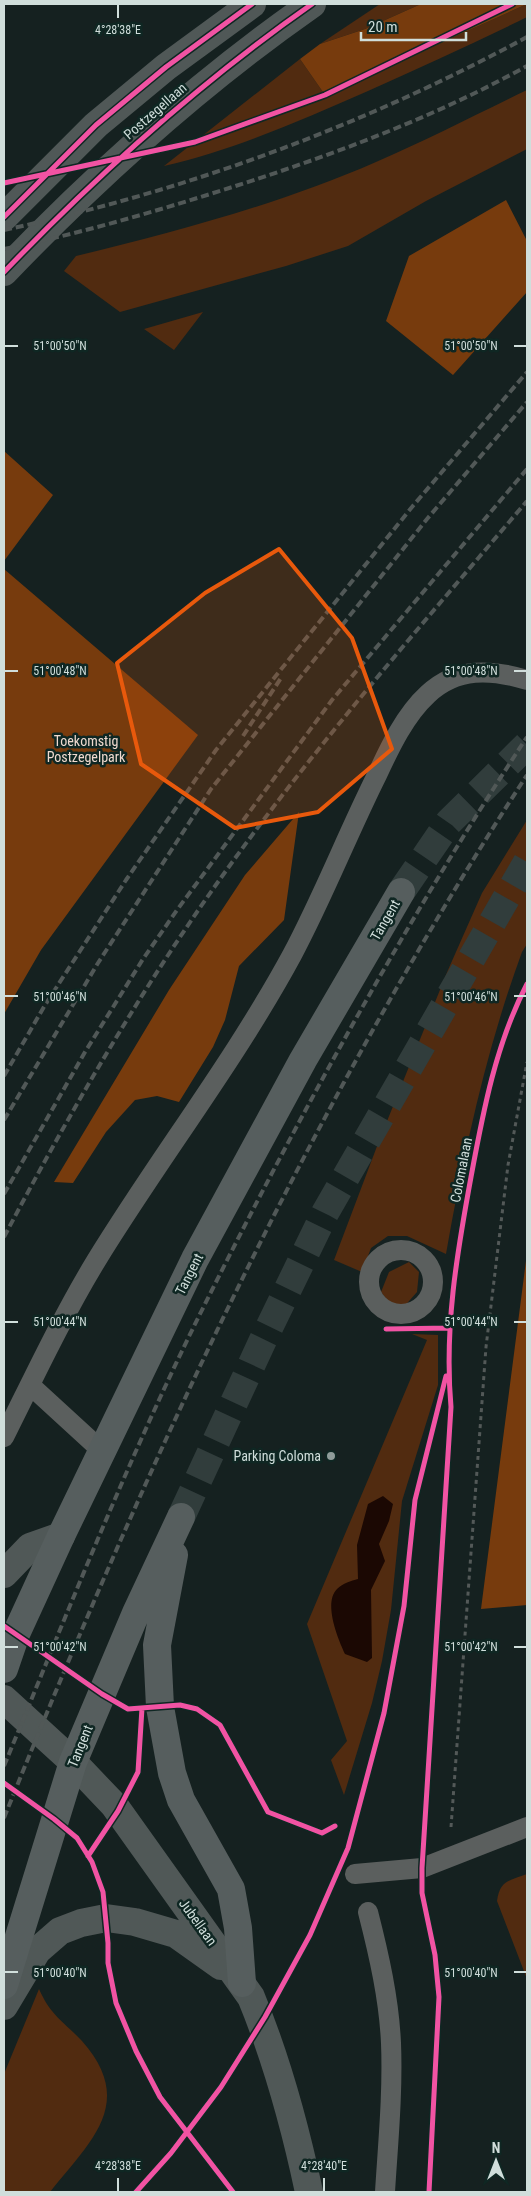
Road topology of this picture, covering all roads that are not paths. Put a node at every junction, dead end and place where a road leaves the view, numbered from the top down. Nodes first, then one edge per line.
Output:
1 (252, 4) edge
2 (312, 4) edge
3 (4, 217) edge
4 (4, 272) edge
5 (527, 680) edge
6 (401, 892) tunnel mouth
7 (30, 1385) junction
8 (4, 1438) edge
9 (102, 1451) junction
10 (61, 1536) junction
11 (4, 1574) edge
12 (4, 1669) edge
13 (4, 1699) edge
14 (73, 1762) junction
15 (527, 1827) edge
16 (355, 1874) dead end
17 (368, 1912) dead end
18 (4, 1985) edge
19 (246, 1990) junction
20 (4, 2006) edge
21 (309, 2192) edge
22 (385, 2192) edge

1 - 3 main road, Postzegellaan
2 - 4 main road, Postzegellaan
5 - 7 lane
6 - 9 highway, Tangent
7 - 8 lane
7 - 9 lane
9 - 10 highway, Tangent
10 - 11 main road
10 - 12 highway, Tangent
13 - 14 main road, Jubellaan
14 - 18 highway, Tangent
14 - 19 main road, Jubellaan
14 - 19 highway, Tangent
15 - 16 lane
17 - 22 lane
19 - 20 main road
19 - 21 main road, Jubellaan

